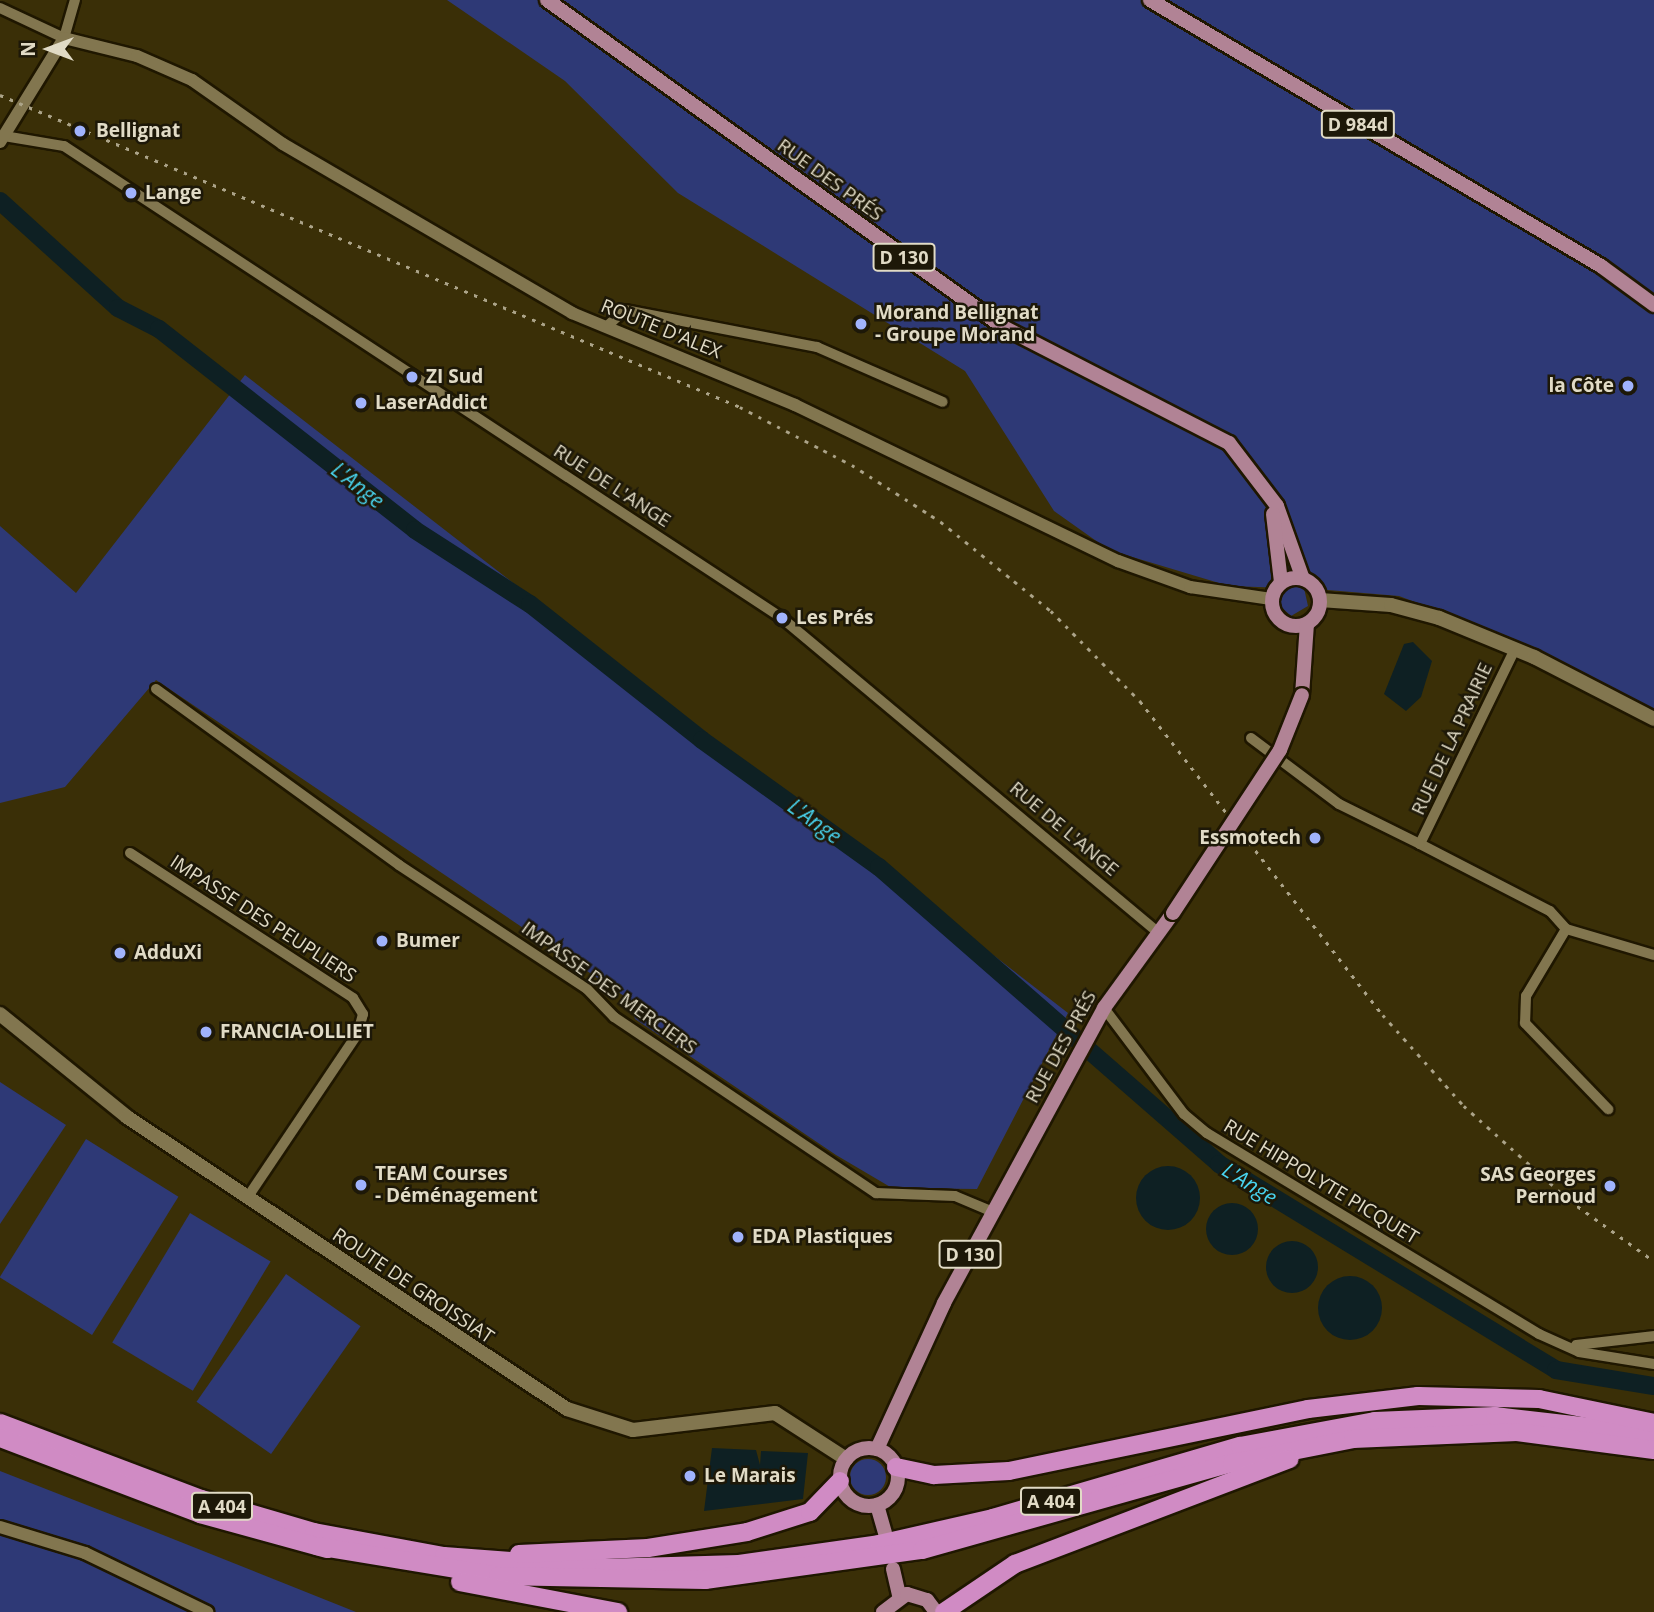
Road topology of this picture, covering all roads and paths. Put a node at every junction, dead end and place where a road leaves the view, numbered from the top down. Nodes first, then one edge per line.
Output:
1 (75, 0) edge
2 (547, 0) edge
3 (1150, 0) edge
4 (0, 8) edge
5 (64, 38) junction
6 (2, 139) edge
7 (1654, 305) edge
8 (606, 327) junction
9 (943, 402) dead end
10 (1269, 492) junction
11 (1303, 579) junction
12 (1281, 582) junction
13 (1271, 598) junction
14 (1320, 600) junction
15 (1307, 624) junction
16 (1289, 626) junction
17 (1515, 649) junction
18 (1303, 688) junction
19 (156, 689) dead end
20 (1654, 719) edge
21 (1251, 738) dead end
22 (1420, 844) junction
23 (130, 853) dead end
24 (1566, 929) junction
25 (1159, 933) junction
26 (1654, 955) edge
27 (1104, 1008) junction
28 (0, 1014) edge
29 (1608, 1109) dead end
30 (247, 1198) junction
31 (993, 1212) junction
32 (1654, 1336) edge
33 (1558, 1343) junction
34 (1654, 1364) edge
35 (0, 1423) edge
36 (1654, 1423) edge
37 (1654, 1434) edge
38 (0, 1438) edge
39 (1353, 1438) junction
40 (877, 1449) junction
41 (1654, 1450) edge
42 (846, 1459) junction
43 (896, 1467) junction
44 (840, 1481) junction
45 (877, 1505) junction
46 (0, 1527) edge
47 (885, 1533) dead end
48 (317, 1546) junction
49 (444, 1556) junction
50 (893, 1569) dead end
51 (900, 1596) junction
52 (207, 1612) edge
53 (618, 1612) edge
54 (883, 1612) edge
55 (936, 1612) edge
56 (944, 1612) edge

1 - 5 street
2 - 10 main road, RUE DES PRÉS / D 130
3 - 7 main road, D 984d
4 - 5 street
5 - 6 street
5 - 8 street, ROUTE D'ALEX
6 - 25 street, RUE DE L'ANGE
8 - 9 street
8 - 13 street, ROUTE D'ALEX
10 - 11 main road, RUE DES PRÉS / D 130
10 - 12 main road
11 - 12 main road
11 - 14 main road
12 - 13 main road
13 - 16 main road
14 - 15 main road
14 - 17 main road
15 - 16 main road
15 - 18 main road, D 130
16 - 18 main road
17 - 20 main road
17 - 22 street, RUE DE LA PRAIRIE
18 - 25 main road, RUE DES PRÉS / D 130, bridge
19 - 31 street, IMPASSE DES MERCIERS
21 - 22 street, RUE DE LA PRAIRIE
22 - 24 street, RUE DE LA PRAIRIE
23 - 30 street, IMPASSE DES PEUPLIERS
24 - 26 street
24 - 29 street
25 - 27 main road, RUE DES PRÉS / D 130
27 - 31 main road, RUE DES PRÉS / D 130
27 - 33 street, RUE HIPPOLYTE PICQUET
28 - 30 main road, ROUTE DE GROISSIAT
30 - 42 main road, ROUTE DE GROISSIAT
31 - 40 main road, RUE DES PRÉS / D 130
32 - 33 street, RUE HIPPOLYTE PICQUET
33 - 34 street, RUE HIPPOLYTE PICQUET
35 - 49 highway, A 404
36 - 43 highway
37 - 49 highway, A 404
38 - 48 highway, A 404
39 - 41 highway, A 404
39 - 48 highway, A 404
39 - 56 highway
40 - 42 main road
40 - 43 main road
42 - 44 main road
43 - 45 main road
44 - 45 main road
44 - 49 highway
45 - 47 main road
46 - 52 street
48 - 53 highway
50 - 51 main road
51 - 54 main road
51 - 55 main road

